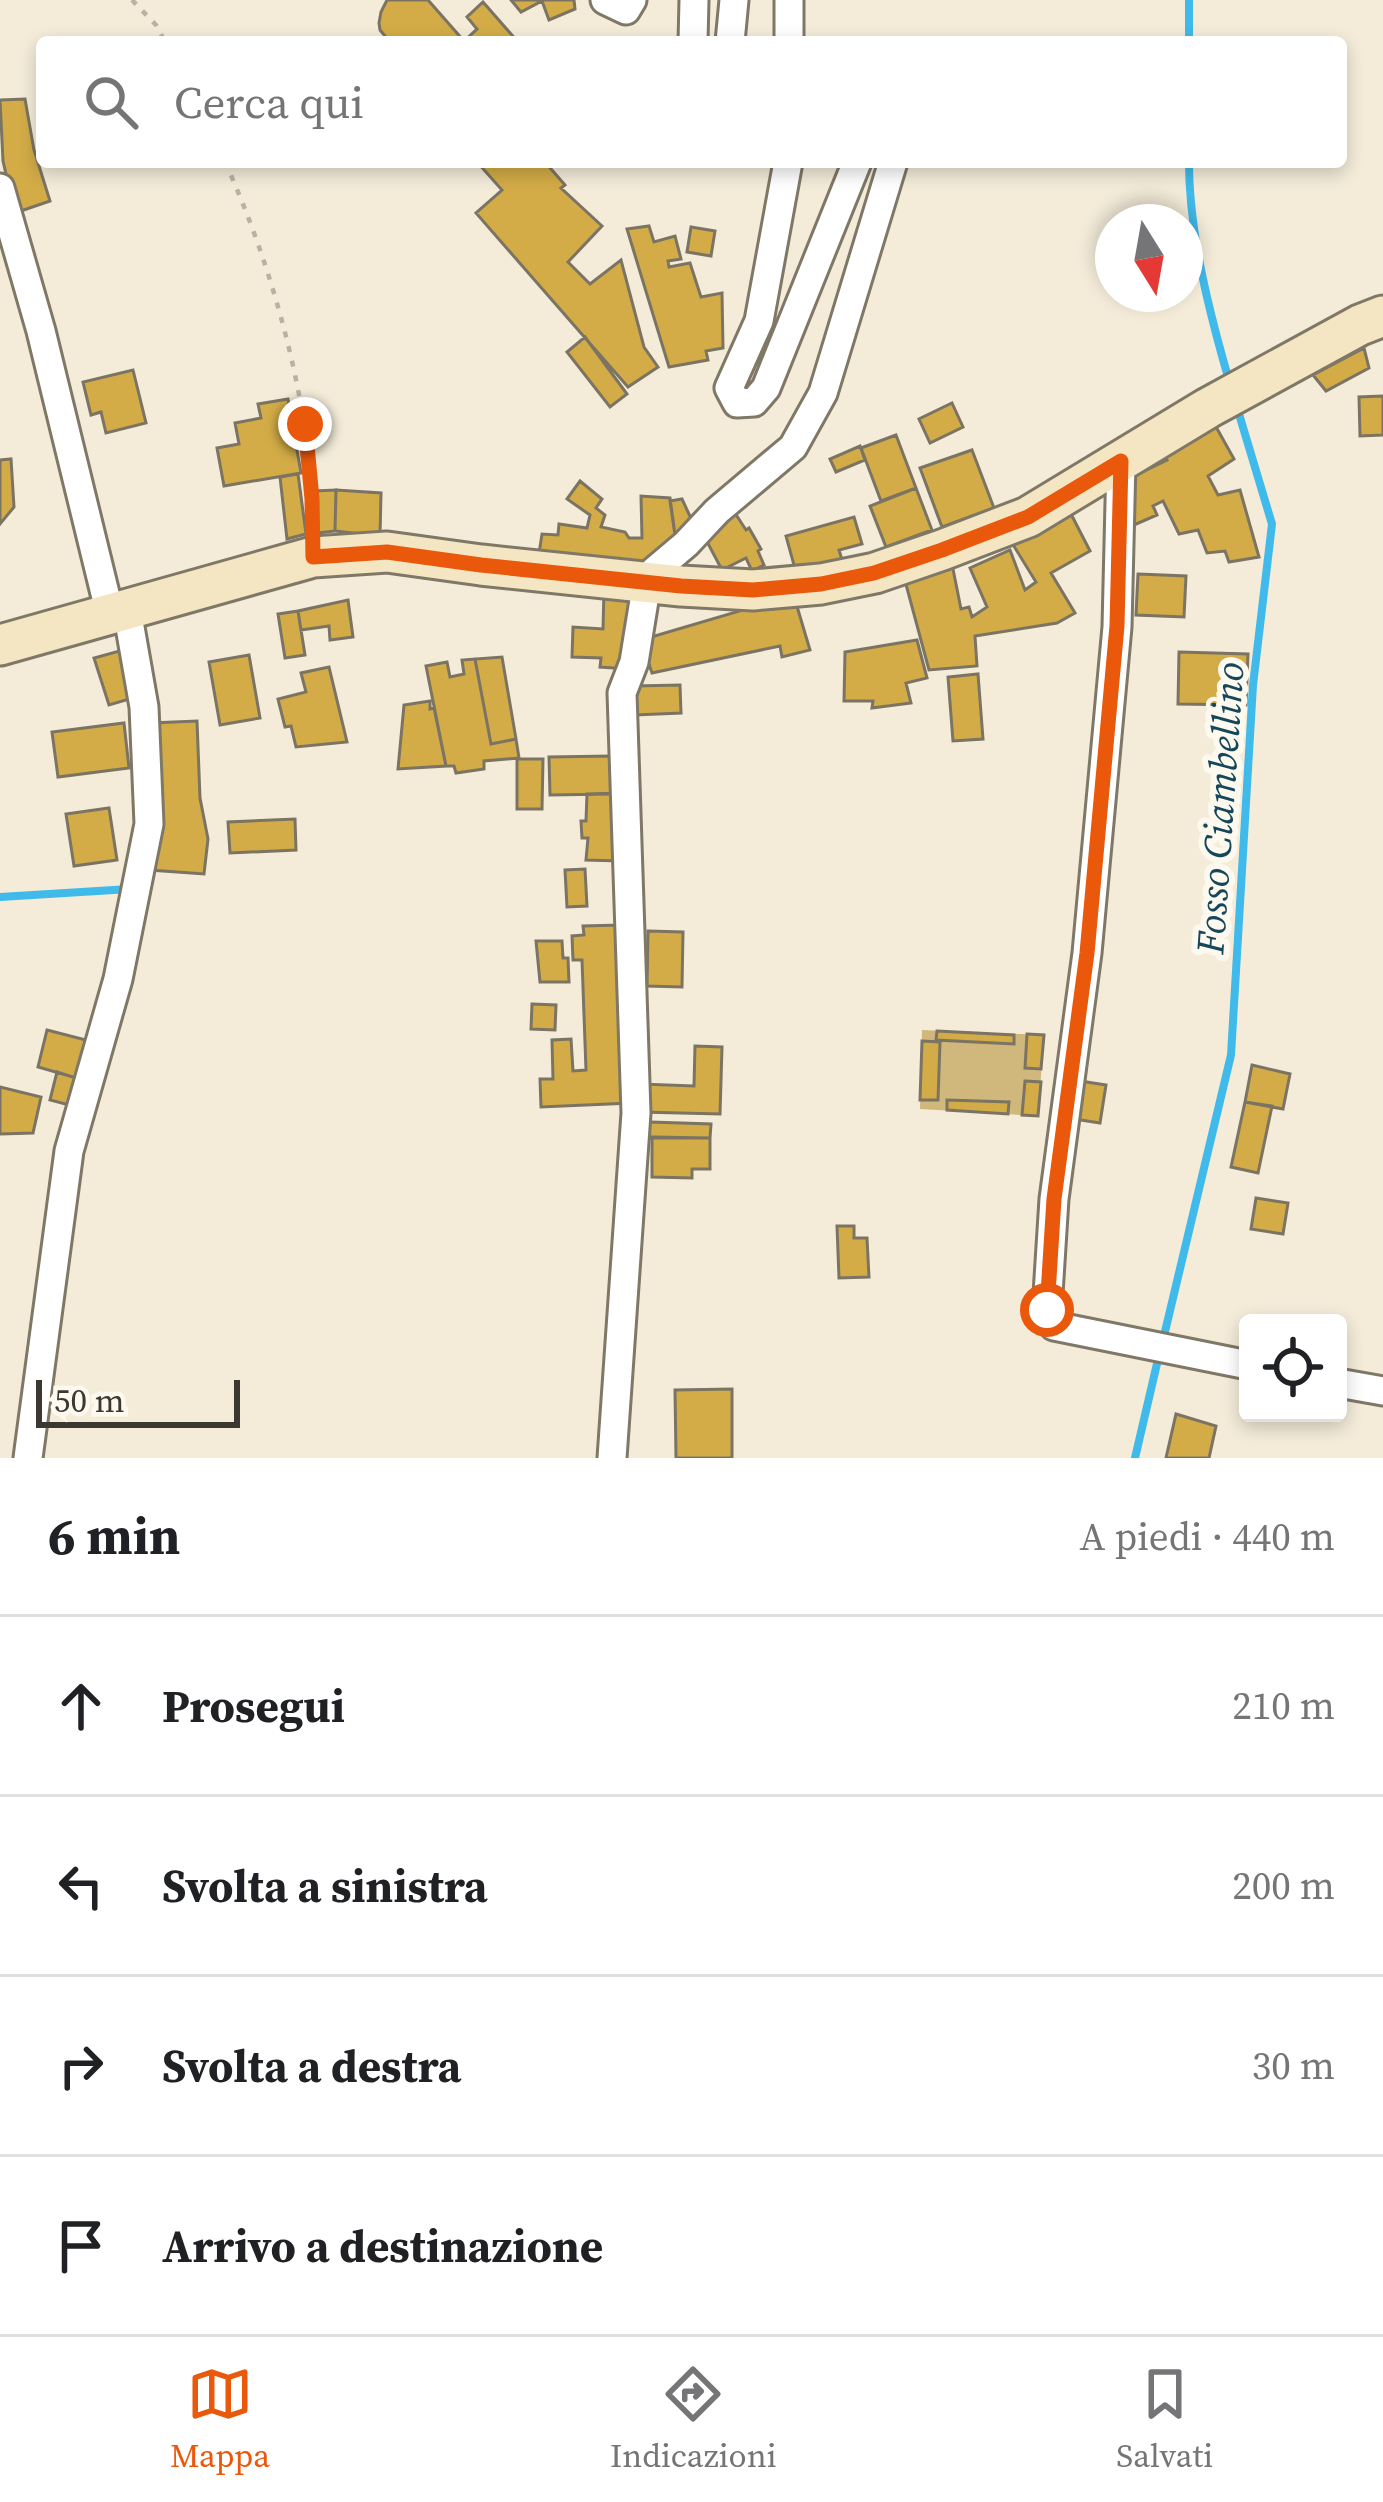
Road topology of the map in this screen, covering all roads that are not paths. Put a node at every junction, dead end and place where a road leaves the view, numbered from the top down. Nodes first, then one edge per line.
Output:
1 (605, 0) edge
2 (632, 0) edge
3 (694, 0) edge
4 (734, 0) edge
5 (789, 0) edge
6 (693, 36) edge
7 (731, 36) edge
8 (790, 36) edge
9 (787, 168) edge
10 (855, 168) edge
11 (891, 168) edge
12 (0, 188) edge
13 (1383, 316) edge
14 (1121, 461) junction
15 (647, 582) junction
16 (118, 612) junction
17 (0, 645) edge
18 (1239, 1363) edge
19 (1347, 1385) edge
20 (1383, 1391) edge
21 (28, 1458) edge
22 (612, 1458) edge

1 - 2 street
3 - 6 street
4 - 7 street
5 - 8 street
9 - 10 street
11 - 15 street
12 - 16 street
13 - 14 main road
14 - 15 main road
14 - 18 street
15 - 16 main road
15 - 22 street
16 - 17 main road
16 - 21 street
19 - 20 street

